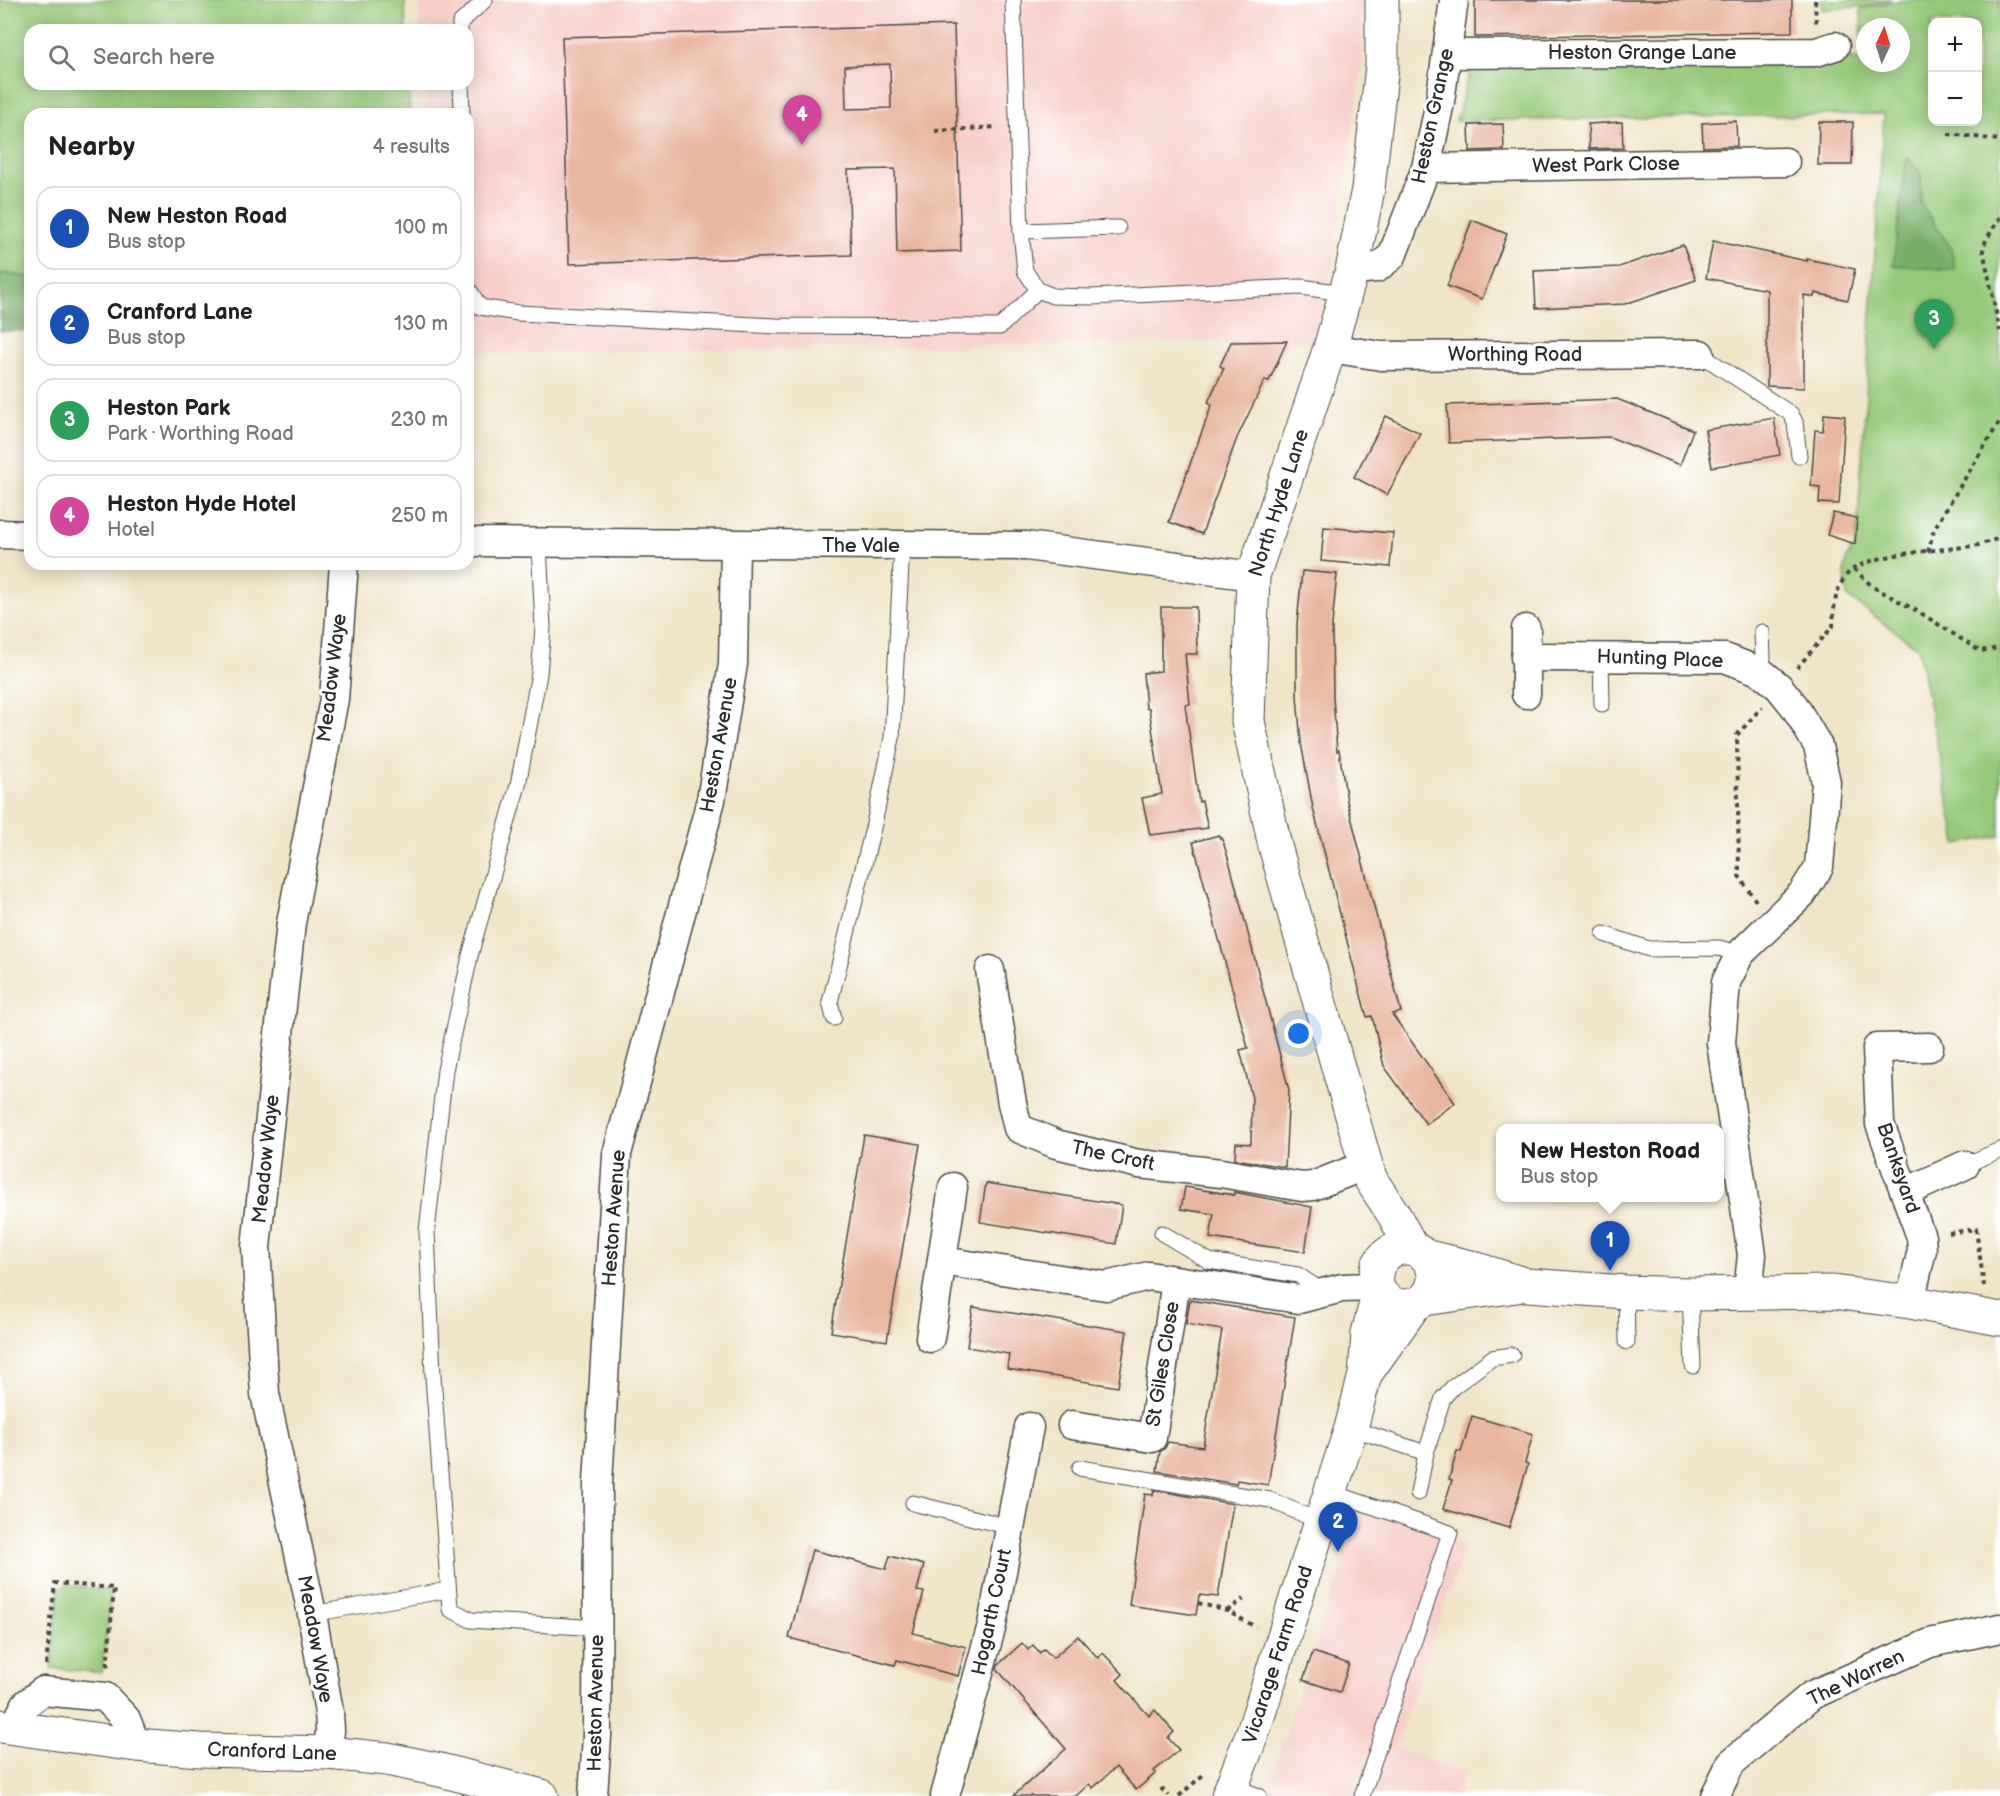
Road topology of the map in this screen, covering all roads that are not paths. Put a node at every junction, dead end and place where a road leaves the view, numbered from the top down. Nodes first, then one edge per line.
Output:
1 (485, 0) edge
2 (1013, 0) edge
3 (1382, 0) edge
4 (1454, 0) edge
5 (460, 24) edge
6 (1835, 46) dead end
7 (1448, 54) junction
8 (461, 90) edge
9 (462, 108) edge
10 (1785, 162) dead end
11 (1426, 168) junction
12 (1118, 228) dead end
13 (1021, 231) junction
14 (1348, 285) junction
15 (1038, 290) junction
16 (474, 298) edge
17 (1330, 348) junction
18 (1700, 354) joint
19 (1799, 456) dead end
20 (0, 534) edge
21 (24, 535) edge
22 (474, 542) edge
23 (539, 543) junction
24 (735, 545) junction
25 (902, 546) junction
26 (344, 570) edge
27 (1253, 576) junction
28 (1762, 632) dead end
29 (1601, 657) junction
30 (1770, 679) junction
31 (1526, 694) dead end
32 (1602, 704) dead end
33 (1604, 934) dead end
34 (1740, 954) junction
35 (990, 970) dead end
36 (834, 1018) dead end
37 (1929, 1047) dead end
38 (2000, 1150) edge
39 (1965, 1166) joint
40 (1368, 1172) junction
41 (953, 1187) dead end
42 (1905, 1192) junction
43 (1162, 1233) dead end
44 (1420, 1253) junction
45 (942, 1261) junction
46 (1379, 1280) junction
47 (1176, 1281) junction
48 (1527, 1285) junction
49 (1626, 1292) junction
50 (1748, 1292) junction
51 (1325, 1293) junction
52 (1690, 1294) junction
53 (1420, 1302) junction
54 (1910, 1302) junction
55 (1994, 1318) edge
56 (930, 1338) dead end
57 (1627, 1342) dead end
58 (1512, 1355) dead end
59 (1693, 1366) dead end
60 (1365, 1375) junction
61 (1072, 1425) dead end
62 (1029, 1426) dead end
63 (1351, 1428) junction
64 (1426, 1453) junction
65 (1080, 1468) dead end
66 (1418, 1493) dead end
67 (913, 1503) dead end
68 (1326, 1507) junction
69 (1010, 1527) junction
70 (448, 1590) junction
71 (312, 1614) junction
72 (598, 1628) junction
73 (2000, 1628) edge
74 (7, 1728) edge
75 (136, 1745) junction
76 (328, 1753) junction
77 (1232, 1787) edge
78 (542, 1796) edge
79 (593, 1796) edge
80 (945, 1796) edge
81 (1362, 1796) edge
82 (1714, 1796) edge

1 - 5 lane
2 - 13 lane
3 - 14 street, North Hyde Lane
4 - 7 street, Heston Grange
6 - 7 street, Heston Grange Lane
7 - 11 street, Heston Grange
8 - 9 lane
10 - 11 street, West Park Close
11 - 14 street, Heston Grange
12 - 13 lane
13 - 15 lane
14 - 15 lane
14 - 17 street, North Hyde Lane
15 - 16 lane
17 - 18 street, Worthing Road
17 - 27 street, North Hyde Lane
18 - 19 lane
20 - 21 street
22 - 23 street, The Vale
23 - 24 street, The Vale
23 - 70 lane
24 - 25 street, The Vale
24 - 72 street, Heston Avenue
25 - 27 street, The Vale
25 - 36 lane
26 - 71 street, Meadow Waye
27 - 40 street, North Hyde Lane
28 - 30 lane
29 - 30 street, Hunting Place
29 - 31 street, Hunting Place
29 - 32 lane
30 - 34 street
33 - 34 lane
34 - 50 street
35 - 40 street, The Croft
37 - 42 street, Banksyard
38 - 39 lane
39 - 42 street
40 - 44 street, North Hyde Lane
40 - 46 street, North Hyde Lane
41 - 45 street
42 - 54 street, Banksyard
43 - 51 lane
44 - 46 street
44 - 48 street
44 - 53 street
45 - 47 street, St Giles Close
45 - 56 street
46 - 51 street, St Giles Close
46 - 53 street
46 - 60 street, Vicarage Farm Road
47 - 51 street, St Giles Close
47 - 61 street, St Giles Close
48 - 49 street
48 - 53 street
49 - 52 street
49 - 57 lane
50 - 52 street
50 - 54 street
52 - 59 lane
53 - 60 street, Vicarage Farm Road
54 - 55 street
58 - 64 lane
60 - 63 street, Vicarage Farm Road
62 - 69 street, Hogarth Court
63 - 64 lane
63 - 68 street, Vicarage Farm Road
64 - 66 lane
65 - 68 lane
67 - 69 lane
68 - 77 street, Vicarage Farm Road
68 - 81 lane
69 - 80 street, Hogarth Court
70 - 71 lane
70 - 72 lane
71 - 76 street, Meadow Waye
72 - 79 street, Heston Avenue
73 - 82 street, The Warren
74 - 75 street, Cranford Lane
74 - 75 street
75 - 76 street, Cranford Lane
76 - 78 street, Cranford Lane

